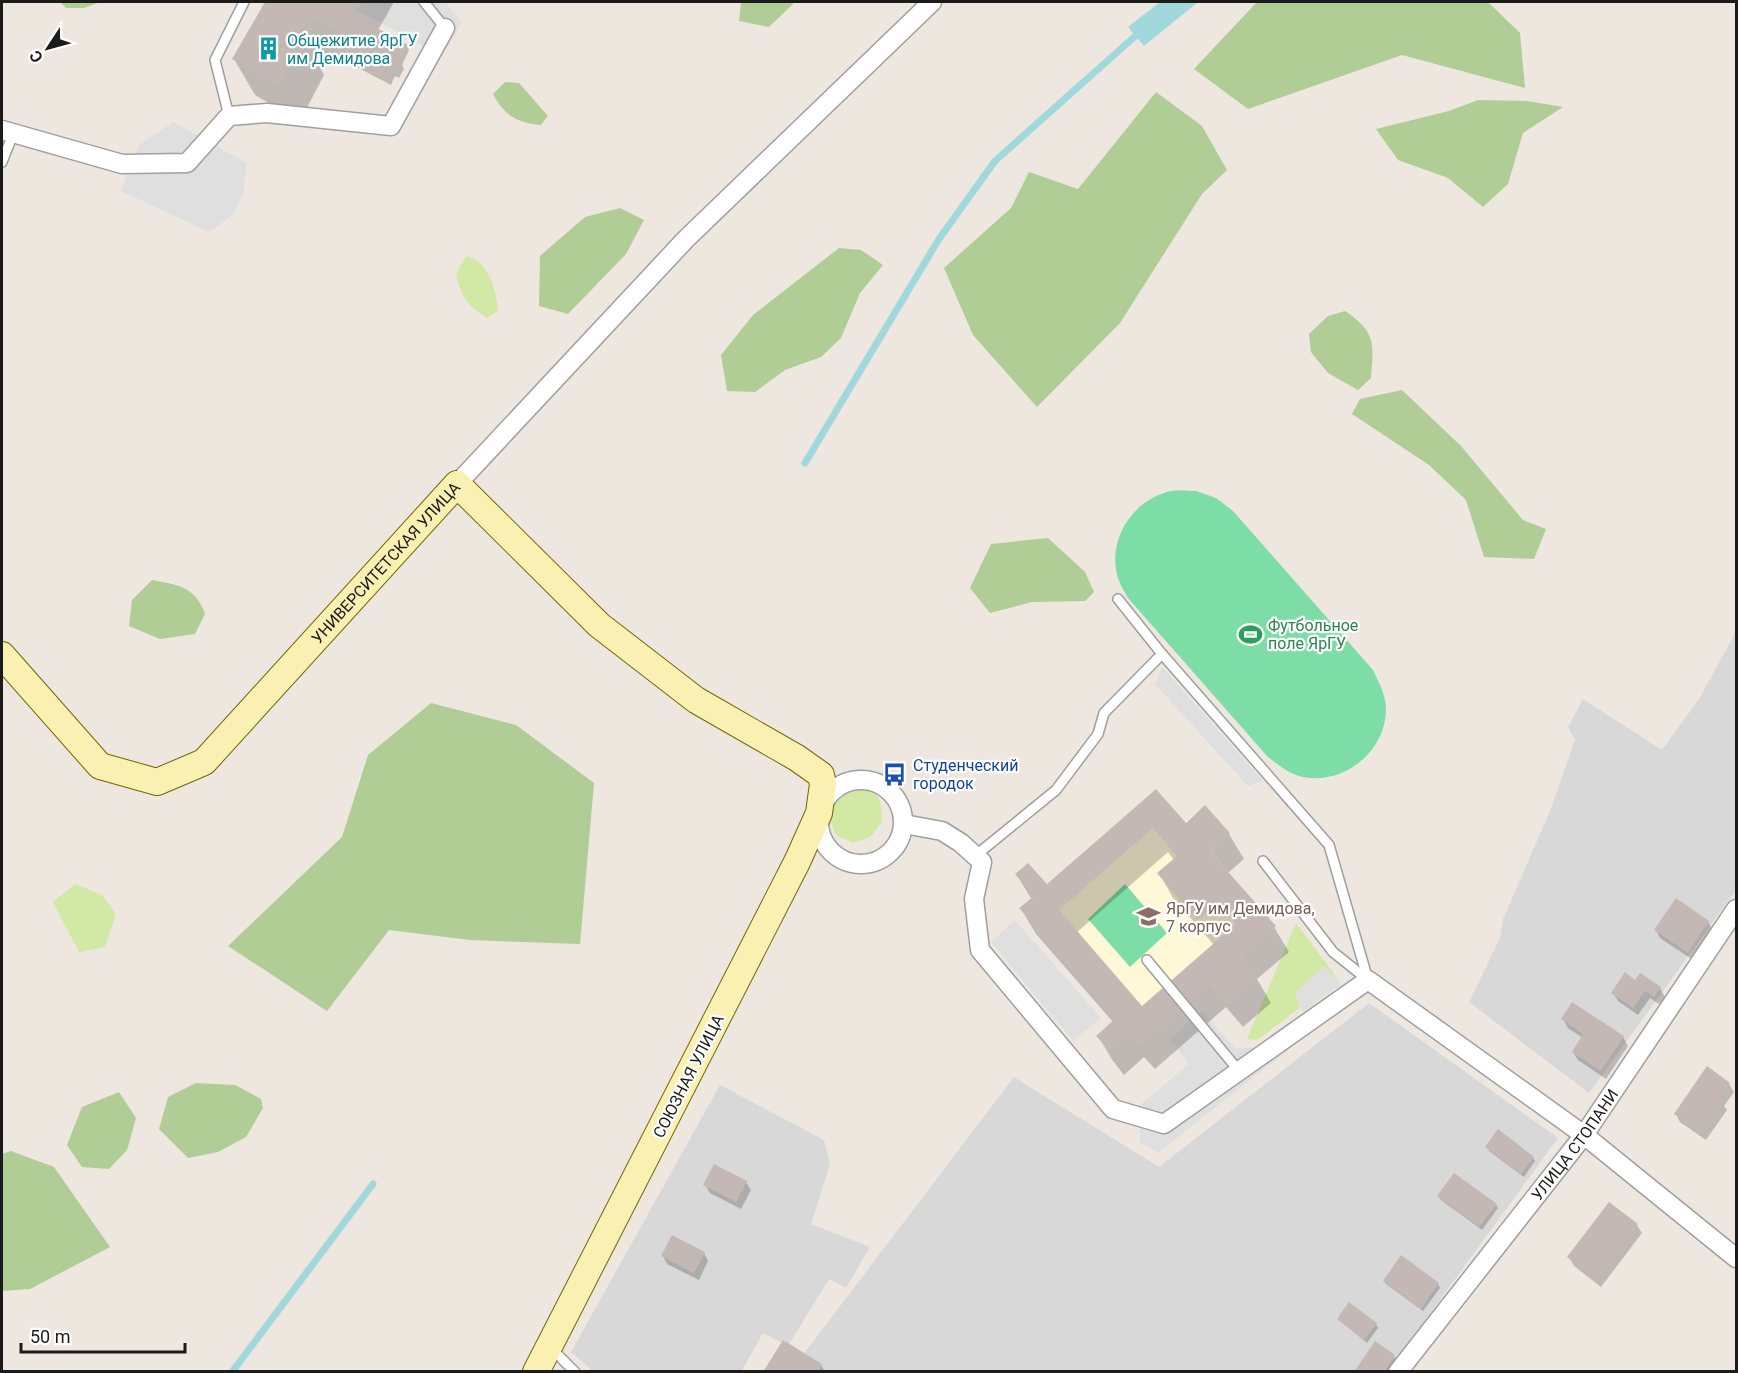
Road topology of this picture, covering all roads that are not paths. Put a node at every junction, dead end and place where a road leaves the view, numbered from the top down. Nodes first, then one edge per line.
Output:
1 (244, 2) edge
2 (424, 2) edge
3 (932, 2) edge
4 (445, 28) joint
5 (229, 116) junction
6 (7, 132) edge
7 (2, 162) edge
8 (457, 484) junction
9 (1118, 599) dead end
10 (1162, 654) junction
11 (2, 655) edge
12 (820, 775) junction
13 (846, 783) junction
14 (819, 813) junction
15 (904, 824) junction
16 (975, 856) junction
17 (1263, 861) dead end
18 (1737, 909) edge
19 (1147, 960) dead end
20 (1368, 980) junction
21 (1239, 1071) junction
22 (1584, 1135) junction
23 (1735, 1254) edge
24 (549, 1346) junction
25 (536, 1371) edge
26 (575, 1371) edge
27 (1398, 1371) edge

1 - 5 lane
2 - 4 lane
3 - 8 street
4 - 5 street
5 - 6 street
6 - 7 lane
8 - 11 street, УНИВЕРСИТЕТСКАЯ УЛИЦА
8 - 12 street, УНИВЕРСИТЕТСКАЯ УЛИЦА
9 - 10 lane
10 - 16 lane
10 - 20 lane
12 - 13 street, УНИВЕРСИТЕТСКАЯ УЛИЦА
12 - 14 street, СОЮЗНАЯ УЛИЦА
13 - 14 street
13 - 15 street
14 - 15 street
14 - 24 street, СОЮЗНАЯ УЛИЦА
15 - 16 street
16 - 21 street
17 - 20 lane
18 - 22 street, УЛИЦА СТОПАНИ
19 - 21 lane
20 - 21 street
20 - 22 street
22 - 23 street
22 - 27 street, УЛИЦА СТОПАНИ
24 - 25 street, СОЮЗНАЯ УЛИЦА
24 - 26 lane

